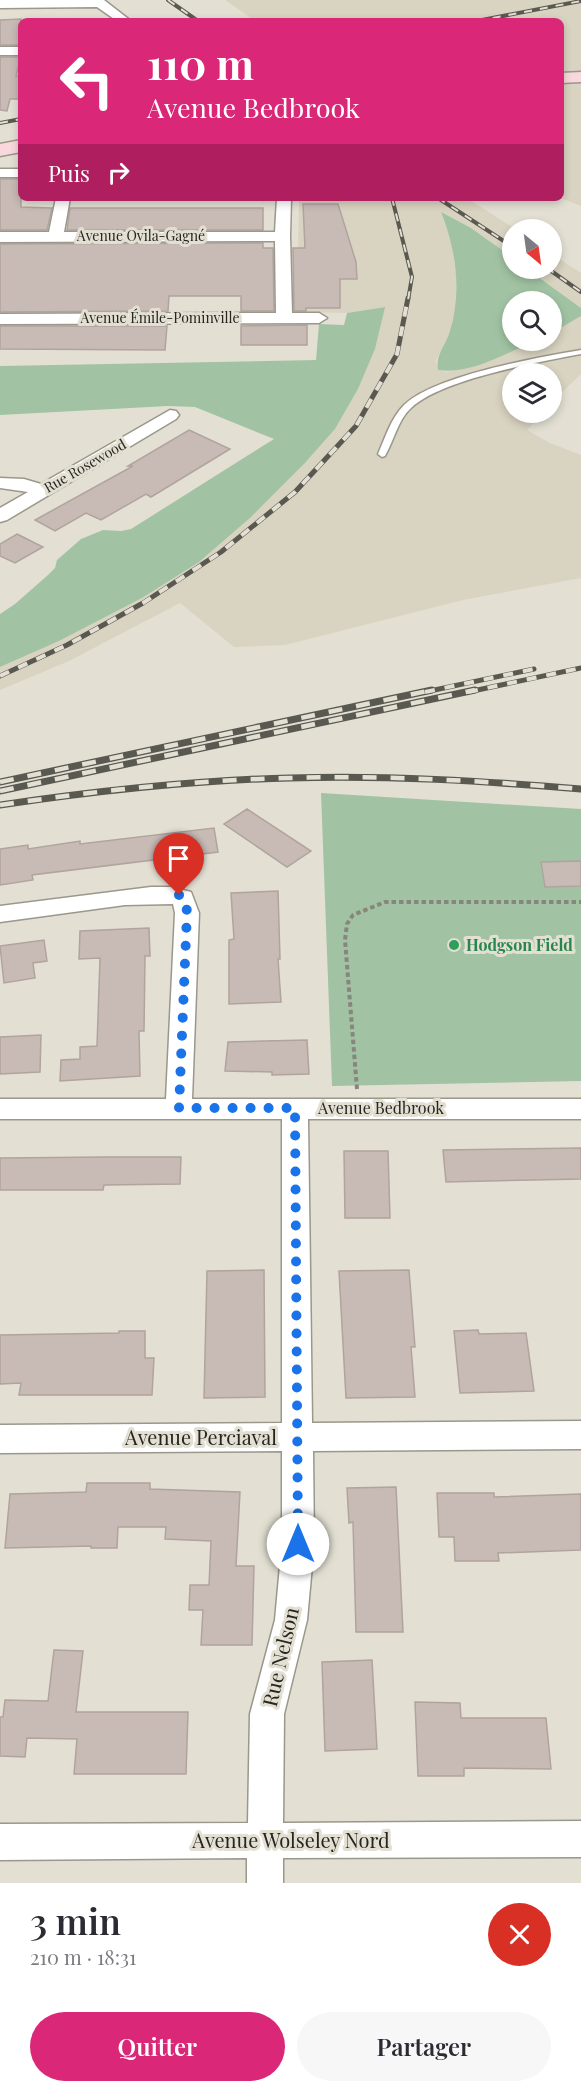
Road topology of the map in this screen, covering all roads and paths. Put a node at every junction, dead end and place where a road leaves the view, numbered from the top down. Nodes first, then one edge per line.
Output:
1 (98, 2) edge
2 (0, 4) edge
3 (121, 18) edge
4 (0, 51) edge
5 (18, 51) edge
6 (581, 77) edge
7 (564, 78) edge
8 (18, 147) edge
9 (0, 150) edge
10 (0, 172) edge
11 (18, 172) edge
12 (62, 201) edge
13 (284, 201) edge
14 (282, 236) junction
15 (0, 237) edge
16 (56, 237) junction
17 (284, 318) junction
18 (319, 318) dead end
19 (0, 319) edge
20 (581, 352) edge
21 (170, 415) dead end
22 (382, 454) dead end
23 (0, 483) edge
24 (42, 491) junction
25 (0, 516) edge
26 (581, 902) edge
27 (0, 914) edge
28 (357, 1092) dead end
29 (179, 1108) junction
30 (295, 1108) junction
31 (0, 1109) edge
32 (581, 1109) edge
33 (581, 1435) edge
34 (298, 1437) junction
35 (0, 1439) edge
36 (581, 1839) edge
37 (265, 1841) junction
38 (0, 1842) edge
39 (265, 1883) edge

1 - 2 street
1 - 3 street
4 - 5 street
6 - 7 street
8 - 9 street
10 - 11 street
12 - 16 street
13 - 14 street
14 - 16 street, Avenue Ovila-Gagné
14 - 17 street
15 - 16 street, Avenue Ovila-Gagné
17 - 18 street, Avenue Émile-Pominville
17 - 19 street, Avenue Émile-Pominville
20 - 22 lane
21 - 24 street, Rue Rosewood
23 - 24 street
24 - 25 street, Rue Rosewood
26 - 28 path
27 - 29 street
29 - 30 street, Avenue Bedbrook
29 - 31 street, Avenue Bedbrook
30 - 32 street, Avenue Bedbrook
30 - 34 street, Rue Nelson
33 - 34 street, Avenue Perciaval
34 - 35 street, Avenue Perciaval
34 - 37 street, Rue Nelson
36 - 37 street, Avenue Wolseley Nord
37 - 38 street, Avenue Wolseley Nord
37 - 39 street, Rue Nelson

